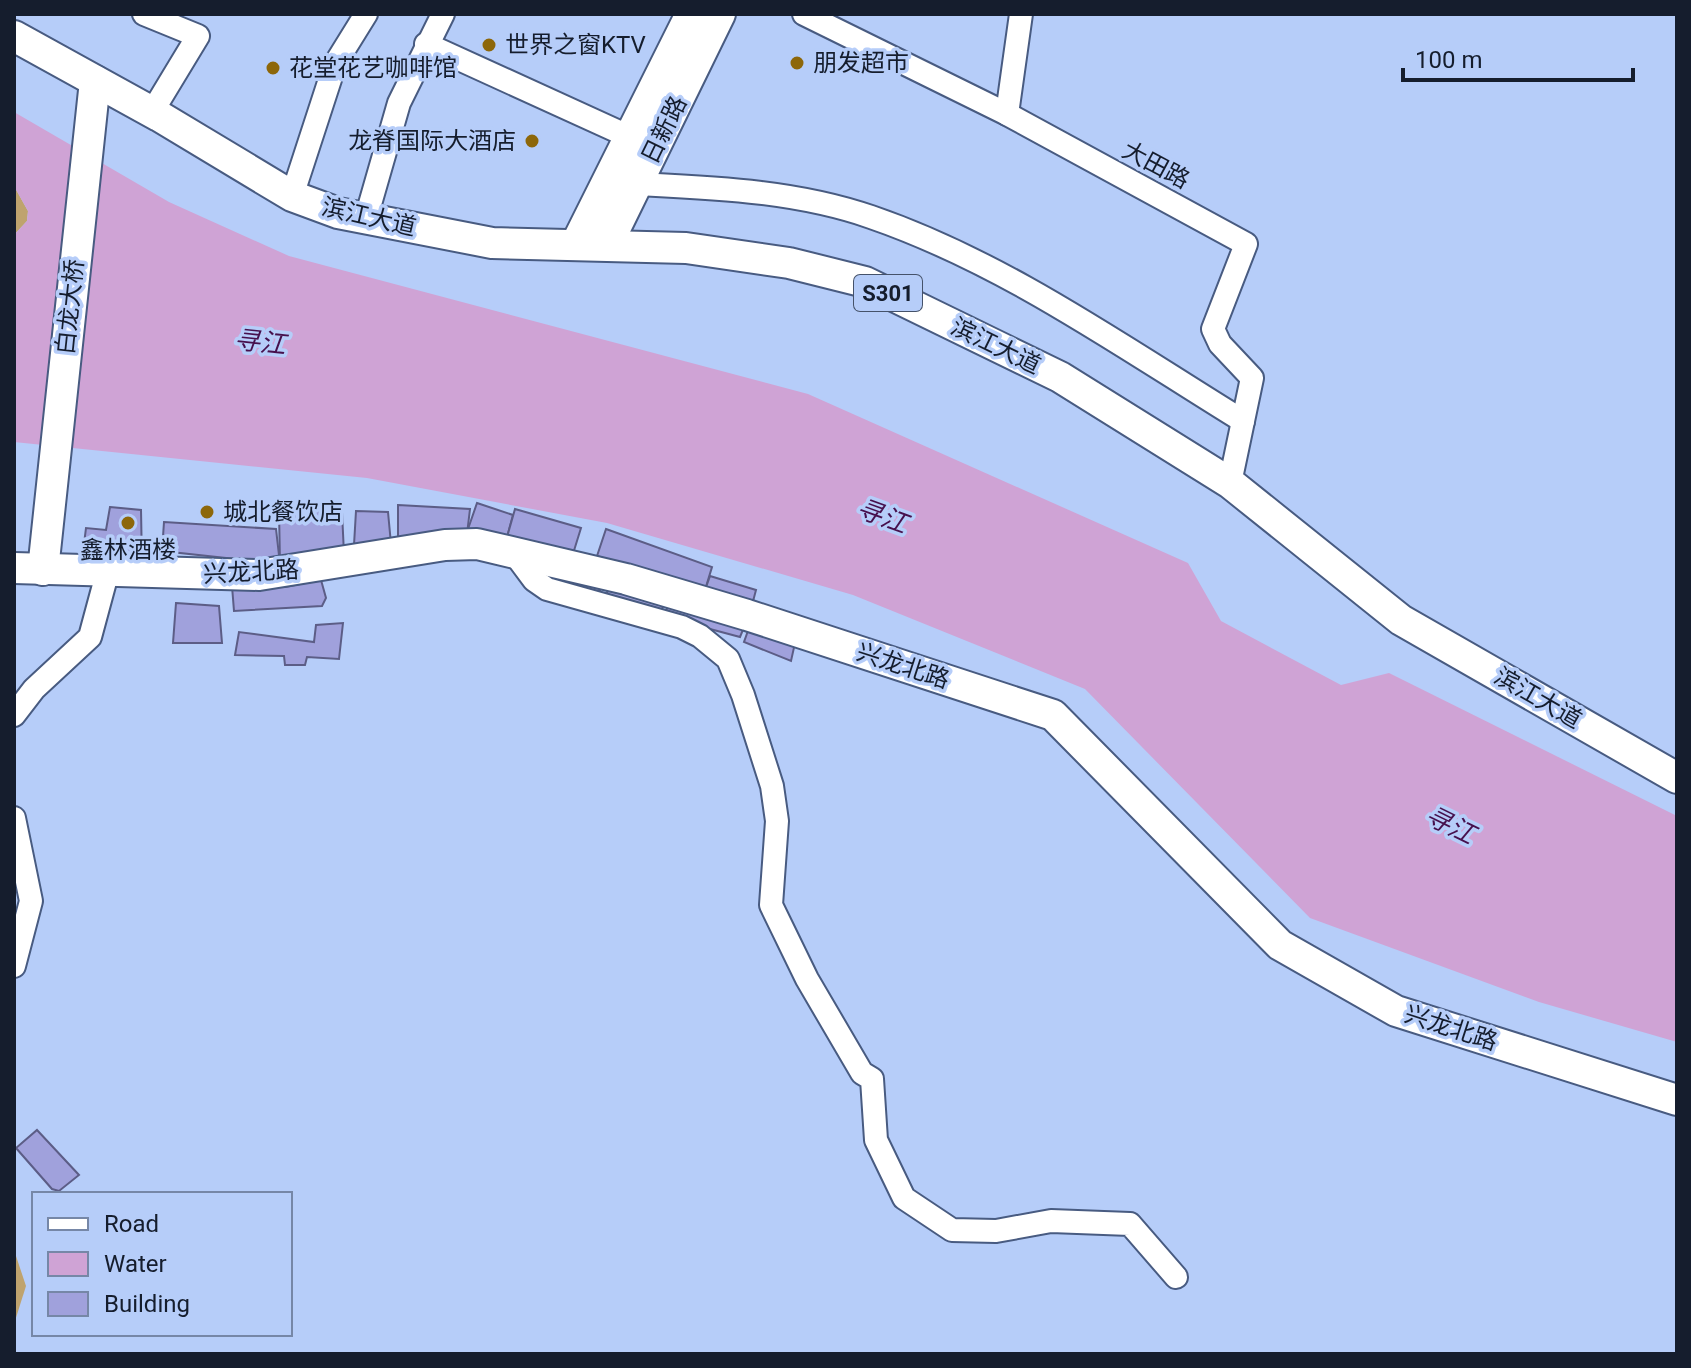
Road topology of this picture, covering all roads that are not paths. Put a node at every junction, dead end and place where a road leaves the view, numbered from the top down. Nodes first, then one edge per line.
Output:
1 (144, 14) edge
2 (366, 14) edge
3 (443, 14) edge
4 (691, 14) edge
5 (720, 14) edge
6 (804, 14) edge
7 (1021, 14) edge
8 (14, 36) edge
9 (426, 44) junction
10 (95, 81) junction
11 (152, 112) junction
12 (1007, 114) junction
13 (630, 137) junction
14 (637, 184) junction
15 (292, 196) junction
16 (366, 218) junction
17 (576, 244) junction
18 (607, 245) junction
19 (1243, 421) junction
20 (1230, 483) junction
21 (514, 553) junction
22 (29, 569) edge
23 (107, 574) junction
24 (14, 715) edge
25 (1677, 778) edge
26 (14, 818) edge
27 (14, 966) edge
28 (1677, 1100) edge
29 (1176, 1277) dead end

1 - 11 street
2 - 15 street
3 - 9 street
4 - 13 main road, 日新路
5 - 14 main road, 日新路
6 - 12 street, 大田路
7 - 12 street
8 - 10 main road, 滨江大道 / S301
9 - 13 street
9 - 16 street
10 - 11 main road, 滨江大道 / S301
10 - 22 main road, 白龙大桥
11 - 15 main road, 滨江大道 / S301
12 - 19 street, 大田路
13 - 17 main road, 日新路
14 - 18 main road, 日新路
14 - 19 street
15 - 16 main road, 滨江大道 / S301
16 - 17 main road, 滨江大道 / S301
17 - 18 main road, 滨江大道 / S301
18 - 20 main road, 滨江大道 / S301
19 - 20 street, 大田路
20 - 25 main road, 滨江大道 / S301
21 - 23 main road, 兴龙北路
21 - 28 main road, 兴龙北路
21 - 29 street
22 - 23 main road, 兴龙北路
23 - 24 street
26 - 27 street

